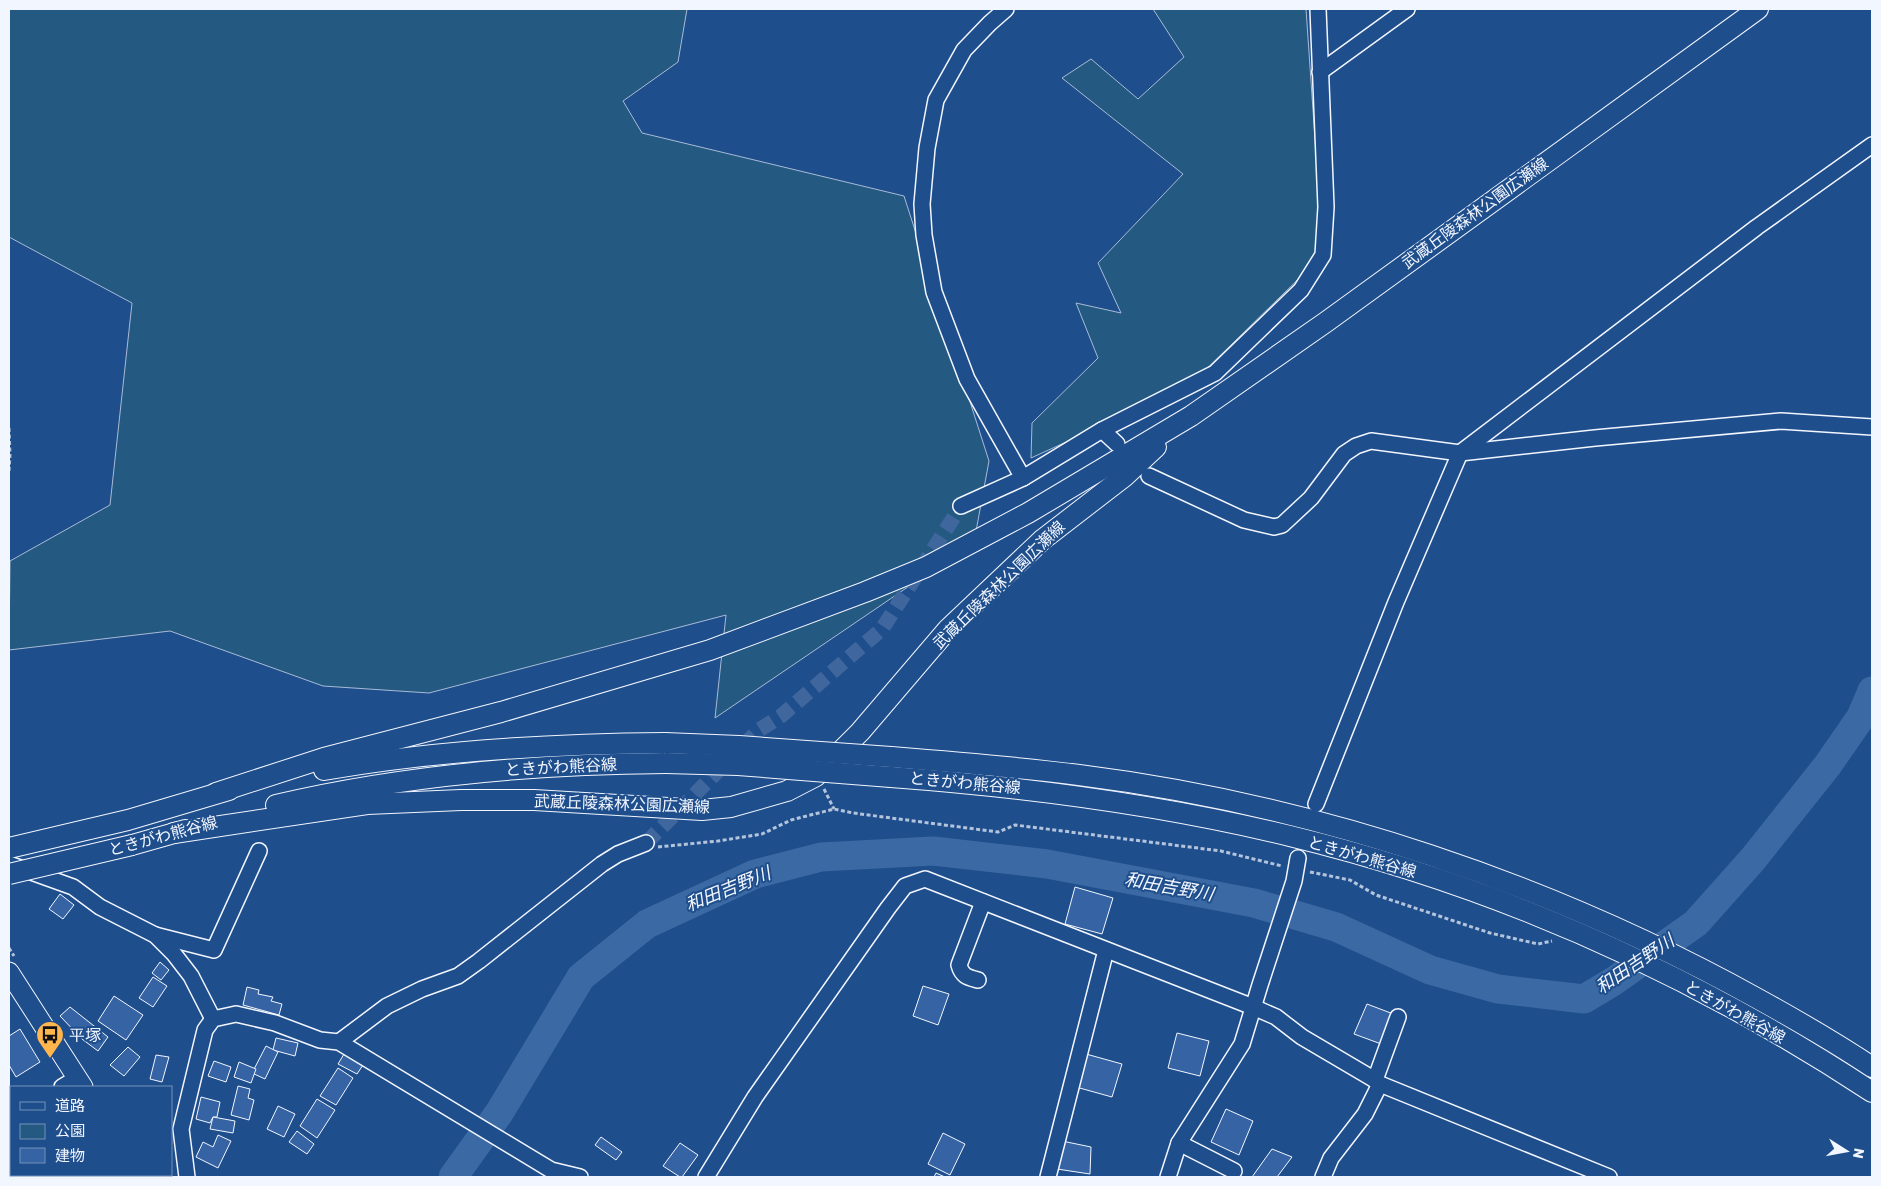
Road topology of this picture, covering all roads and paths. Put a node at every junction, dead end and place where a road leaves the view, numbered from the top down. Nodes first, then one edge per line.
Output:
1 (1006, 9) edge
2 (1318, 9) edge
3 (1407, 9) edge
4 (1758, 9) edge
5 (1320, 72) junction
6 (1872, 145) edge
7 (1191, 416) junction
8 (1872, 427) edge
9 (9, 428) edge
10 (1102, 430) junction
11 (1118, 444) dead end
12 (1460, 453) junction
13 (9, 471) edge
14 (1149, 476) dead end
15 (1023, 478) junction
16 (961, 506) tunnel mouth
17 (666, 753) junction
18 (891, 767) junction
19 (216, 793) junction
20 (1316, 804) dead end
21 (174, 833) junction
22 (646, 843) joint
23 (9, 848) edge
24 (259, 851) dead end
25 (9, 864) edge
26 (1296, 869) junction
27 (9, 874) edge
28 (984, 902) junction
29 (156, 935) junction
30 (1557, 940) dead end
31 (1106, 950) junction
32 (9, 972) edge
33 (978, 980) dead end
34 (1253, 1007) junction
35 (1398, 1017) dead end
36 (214, 1019) junction
37 (339, 1042) junction
38 (1872, 1067) edge
39 (1377, 1082) junction
40 (74, 1084) edge
41 (1872, 1092) edge
42 (1179, 1143) junction
43 (1234, 1171) dead end
44 (187, 1177) edge
45 (580, 1177) edge
46 (706, 1177) edge
47 (1048, 1177) edge
48 (1168, 1177) edge
49 (1323, 1177) edge
50 (1609, 1177) edge

1 - 15 street
2 - 5 street
3 - 5 street
4 - 7 main road, 武蔵丘陵森林公園広瀬線
5 - 10 street
6 - 12 street
7 - 19 main road, 武蔵丘陵森林公園広瀬線
7 - 21 main road, 武蔵丘陵森林公園広瀬線
8 - 12 street
9 - 13 path
10 - 11 street
10 - 15 street
12 - 14 street
12 - 20 street
15 - 16 street
17 - 18 main road, ときがわ熊谷線, bridge
17 - 19 main road, ときがわ熊谷線
17 - 21 main road, ときがわ熊谷線
18 - 38 main road, ときがわ熊谷線
18 - 41 main road, ときがわ熊谷線
19 - 23 main road, ときがわ熊谷線
21 - 27 main road, ときがわ熊谷線, bridge
22 - 26 path
22 - 37 street
24 - 29 street
25 - 29 street
26 - 30 path
26 - 34 street
28 - 31 street
28 - 33 street
28 - 46 street
29 - 36 street
31 - 34 street
31 - 47 street
32 - 40 street
34 - 39 street
34 - 42 street
35 - 39 street
36 - 37 street
36 - 44 street
37 - 45 street
39 - 49 street
39 - 50 street
42 - 43 street
42 - 48 street

